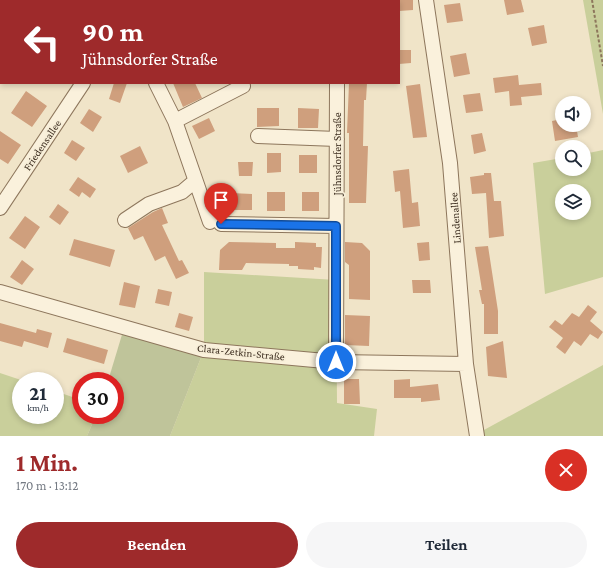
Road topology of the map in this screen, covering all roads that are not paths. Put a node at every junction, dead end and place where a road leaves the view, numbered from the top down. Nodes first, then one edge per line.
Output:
1 (426, 0) edge
2 (82, 84) edge
3 (156, 84) edge
4 (337, 84) edge
5 (243, 86) dead end
6 (175, 122) junction
7 (258, 136) dead end
8 (337, 139) junction
9 (195, 180) junction
10 (0, 208) edge
11 (125, 220) dead end
12 (336, 226) junction
13 (0, 292) edge
14 (336, 362) junction
15 (466, 364) junction
16 (476, 431) edge

1 - 15 street, Lindenallee
2 - 10 street, Friedensallee
3 - 6 street
4 - 8 street, Jühnsdorfer Straße
5 - 6 street
6 - 9 street
7 - 8 street
8 - 12 street, Jühnsdorfer Straße
9 - 11 street
9 - 12 street
12 - 14 street, Jühnsdorfer Straße
13 - 14 street, Clara-Zetkin-Straße
14 - 15 street, Clara-Zetkin-Straße
15 - 16 street, Lindenallee

